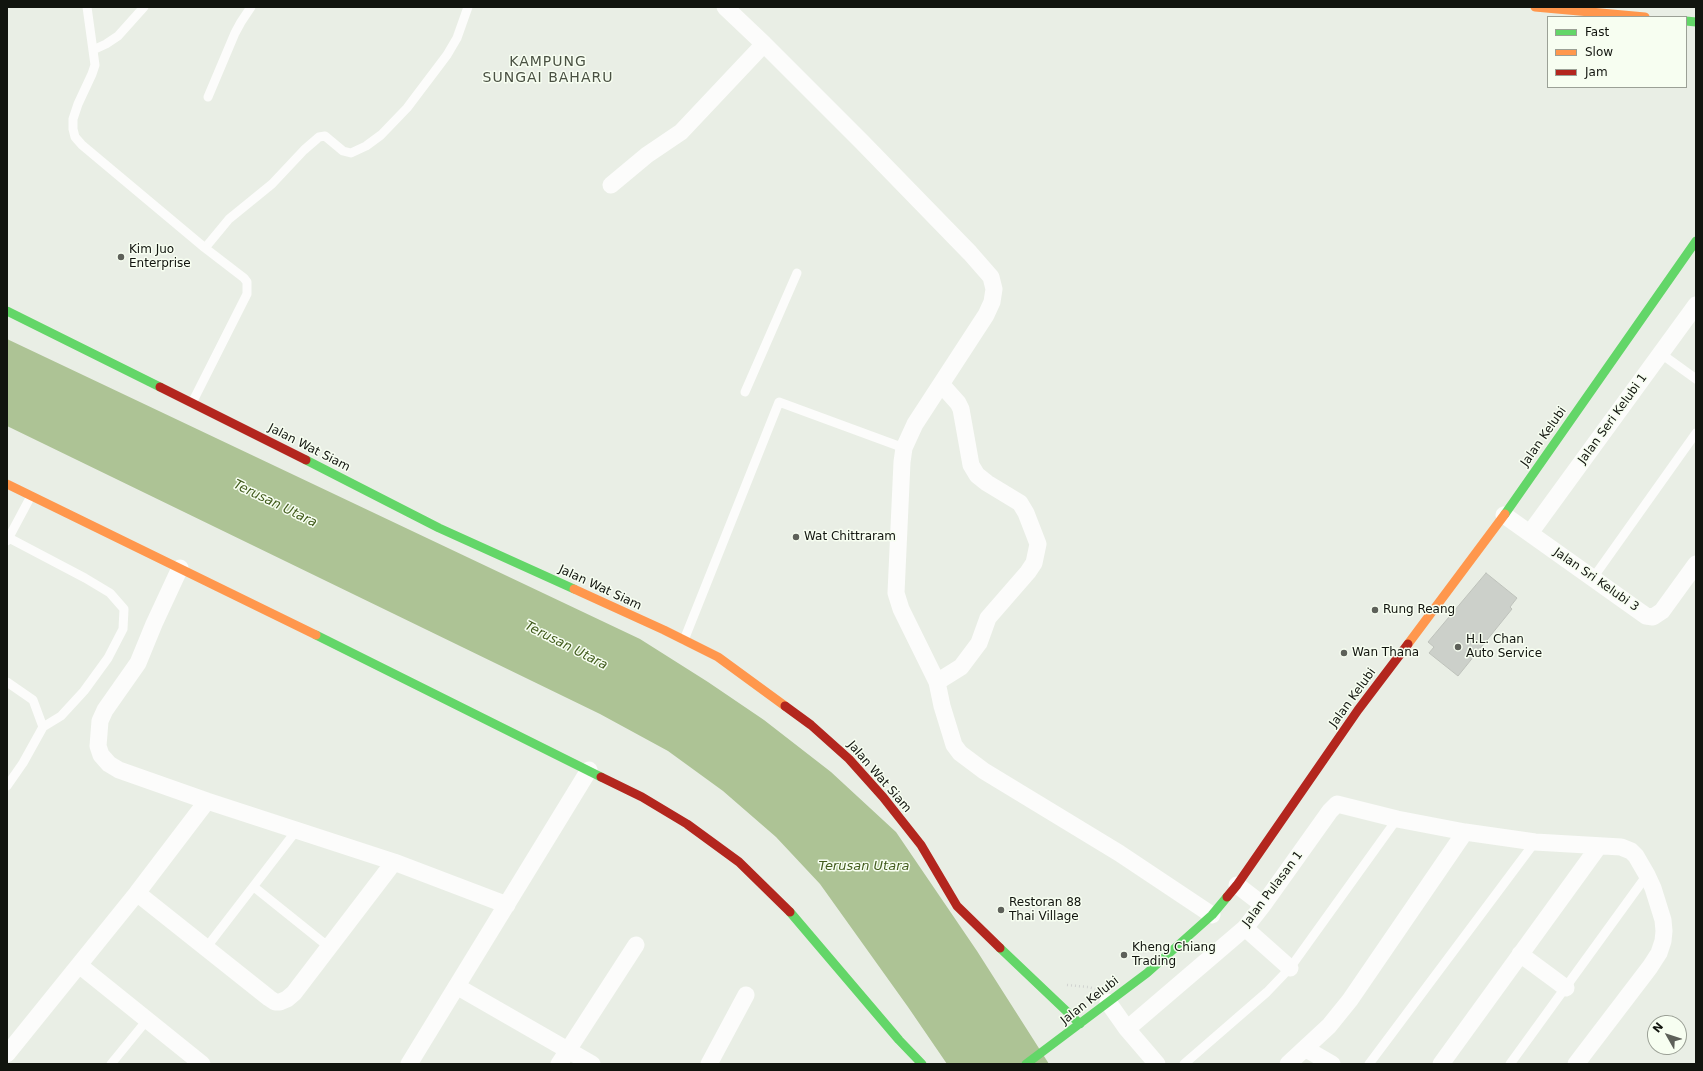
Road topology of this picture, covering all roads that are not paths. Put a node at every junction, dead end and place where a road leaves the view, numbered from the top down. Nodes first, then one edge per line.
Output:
1 (87, 7) edge
2 (144, 7) edge
3 (251, 7) edge
4 (468, 7) edge
5 (725, 7) edge
6 (1535, 7) edge
7 (1634, 16) edge
8 (764, 44) junction
9 (93, 50) junction
10 (208, 97) dead end
11 (611, 185) dead end
12 (1696, 241) edge
13 (206, 248) junction
14 (797, 273) dead end
15 (1696, 305) edge
16 (7, 311) edge
17 (1660, 353) junction
18 (1696, 380) edge
19 (941, 384) junction
20 (745, 392) dead end
21 (192, 403) junction
22 (1696, 433) edge
23 (904, 448) junction
24 (7, 484) edge
25 (31, 496) junction
26 (1504, 515) junction
27 (1530, 534) junction
28 (8, 540) edge
29 (1696, 564) edge
30 (180, 568) junction
31 (1594, 578) junction
32 (684, 640) junction
33 (7, 682) edge
34 (937, 682) junction
35 (43, 727) junction
36 (589, 770) junction
37 (7, 786) edge
38 (207, 801) junction
39 (1397, 818) junction
40 (296, 831) junction
41 (1465, 832) junction
42 (1535, 842) junction
43 (1599, 846) junction
44 (394, 862) junction
45 (1647, 875) junction
46 (1237, 885) junction
47 (254, 887) junction
48 (137, 893) junction
49 (507, 905) junction
50 (1263, 905) junction
51 (1212, 915) junction
52 (1245, 928) junction
53 (636, 945) dead end
54 (206, 948) junction
55 (330, 948) junction
56 (1520, 954) junction
57 (79, 964) junction
58 (1290, 968) junction
59 (458, 987) junction
60 (1566, 988) junction
61 (746, 995) dead end
62 (1108, 1002) junction
63 (147, 1020) junction
64 (1080, 1024) junction
65 (1127, 1029) junction
66 (899, 1040) junction
67 (1306, 1049) junction
68 (7, 1054) edge
69 (563, 1057) edge
70 (111, 1064) edge
71 (202, 1064) edge
72 (409, 1064) edge
73 (592, 1064) edge
74 (709, 1064) edge
75 (910, 1064) edge
76 (922, 1064) edge
77 (1026, 1064) edge
78 (1157, 1064) edge
79 (1184, 1064) edge
80 (1288, 1064) edge
81 (1332, 1064) edge
82 (1369, 1064) edge
83 (1441, 1064) edge
84 (1510, 1064) edge
85 (1576, 1064) edge

1 - 9 lane
2 - 9 lane
3 - 10 lane
4 - 13 lane
5 - 8 street
6 - 7 main road
8 - 11 street
8 - 19 street
9 - 13 lane
12 - 26 main road, Jalan Kelubi
13 - 21 lane
14 - 20 lane
15 - 17 street, Jalan Seri Kelubi 1
16 - 21 main road, Jalan Wat Siam
17 - 18 lane
17 - 27 street, Jalan Seri Kelubi 1
19 - 23 street
19 - 34 street
21 - 32 main road, Jalan Wat Siam
22 - 31 lane
23 - 32 lane
23 - 34 street
24 - 25 main road
25 - 28 lane
25 - 30 main road
26 - 27 street, Jalan Sri Kelubi 3
26 - 46 main road, Jalan Kelubi
27 - 31 street, Jalan Sri Kelubi 3
28 - 35 lane
29 - 31 street, Jalan Sri Kelubi 3
30 - 36 main road
30 - 38 street
32 - 64 main road, Jalan Wat Siam
33 - 35 lane
34 - 51 street
35 - 37 lane
36 - 49 street
36 - 66 main road
38 - 40 street
38 - 48 street
39 - 41 street
39 - 50 street, Jalan Pulasan 1
39 - 58 lane
40 - 44 street
40 - 47 lane
41 - 42 street
41 - 67 street
42 - 43 street
42 - 82 lane
43 - 45 street
43 - 56 street
44 - 49 street
44 - 55 street
45 - 60 lane
45 - 85 street
46 - 50 street
46 - 51 main road, Jalan Kelubi
47 - 54 lane
47 - 55 lane
48 - 54 street
48 - 57 street
49 - 59 street
50 - 52 street, Jalan Pulasan 1
51 - 62 main road, Jalan Kelubi
52 - 58 street
52 - 65 street, Jalan Pulasan 1
53 - 69 street
54 - 55 street
56 - 60 street
56 - 83 street
57 - 63 street
57 - 68 street
58 - 79 lane
59 - 69 street
59 - 72 street
60 - 84 lane
61 - 74 street
62 - 64 main road, Jalan Kelubi
62 - 65 street
63 - 70 lane
63 - 71 street
64 - 77 main road, Jalan Kelubi
65 - 78 street
66 - 75 main road
66 - 76 main road
67 - 80 street
67 - 81 street
69 - 73 street

